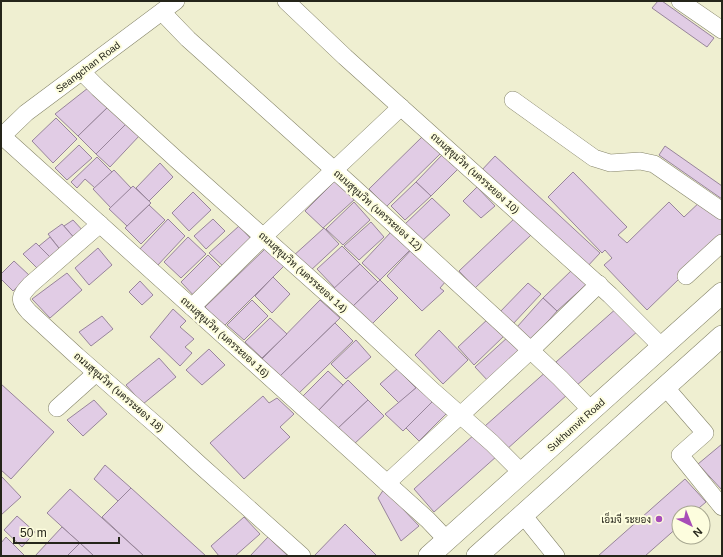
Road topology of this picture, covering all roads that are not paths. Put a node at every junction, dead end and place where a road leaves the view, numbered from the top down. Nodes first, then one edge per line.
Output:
1 (176, 1) edge
2 (286, 1) edge
3 (680, 1) edge
4 (162, 12) junction
5 (722, 30) edge
6 (82, 72) junction
7 (513, 100) dead end
8 (401, 107) junction
9 (1, 136) edge
10 (334, 170) junction
11 (722, 210) edge
12 (100, 224) junction
13 (263, 237) junction
14 (722, 243) edge
15 (686, 276) dead end
16 (599, 284) junction
17 (722, 293) edge
18 (192, 307) junction
19 (722, 336) edge
20 (662, 347) junction
21 (531, 350) junction
22 (96, 373) junction
23 (666, 388) junction
24 (57, 408) dead end
25 (592, 410) junction
26 (460, 415) junction
27 (522, 473) junction
28 (387, 483) junction
29 (722, 507) edge
30 (523, 514) junction
31 (447, 540) junction
32 (302, 556) edge
33 (429, 556) edge
34 (477, 556) edge
35 (556, 556) edge

1 - 4 street, Seangchan Road
2 - 8 street, ถนนสุขุมวิท (นครระยอง 10)
3 - 5 street
4 - 6 street, Seangchan Road
4 - 10 street, ถนนสุขุมวิท (นครระยอง 12)
6 - 9 street, Seangchan Road
6 - 13 street, ถนนสุขุมวิท (นครระยอง 14)
7 - 11 street
8 - 10 street
8 - 16 street, ถนนสุขุมวิท (นครระยอง 10)
9 - 12 street, ถนนสุขุมวิท (นครระยอง 16)
10 - 13 street
10 - 21 street, ถนนสุขุมวิท (นครระยอง 12)
12 - 18 street, ถนนสุขุมวิท (นครระยอง 16)
12 - 22 street, ถนนสุขุมวิท (นครระยอง 18)
13 - 18 street
13 - 26 street, ถนนสุขุมวิท (นครระยอง 14)
14 - 15 street
16 - 20 street, ถนนสุขุมวิท (นครระยอง 10)
16 - 21 street
17 - 20 main road, Sukhumvit Road
18 - 28 street, ถนนสุขุมวิท (นครระยอง 16)
19 - 23 main road
20 - 25 main road, Sukhumvit Road
21 - 25 street, ถนนสุขุมวิท (นครระยอง 12)
21 - 26 street
22 - 24 street
22 - 32 street, ถนนสุขุมวิท (นครระยอง 18)
23 - 29 street
23 - 30 main road
25 - 27 main road, Sukhumvit Road
26 - 27 street, ถนนสุขุมวิท (นครระยอง 14)
26 - 28 street
27 - 31 main road, Sukhumvit Road
28 - 31 street, ถนนสุขุมวิท (นครระยอง 16)
30 - 34 main road
30 - 35 street
31 - 33 main road, Sukhumvit Road

